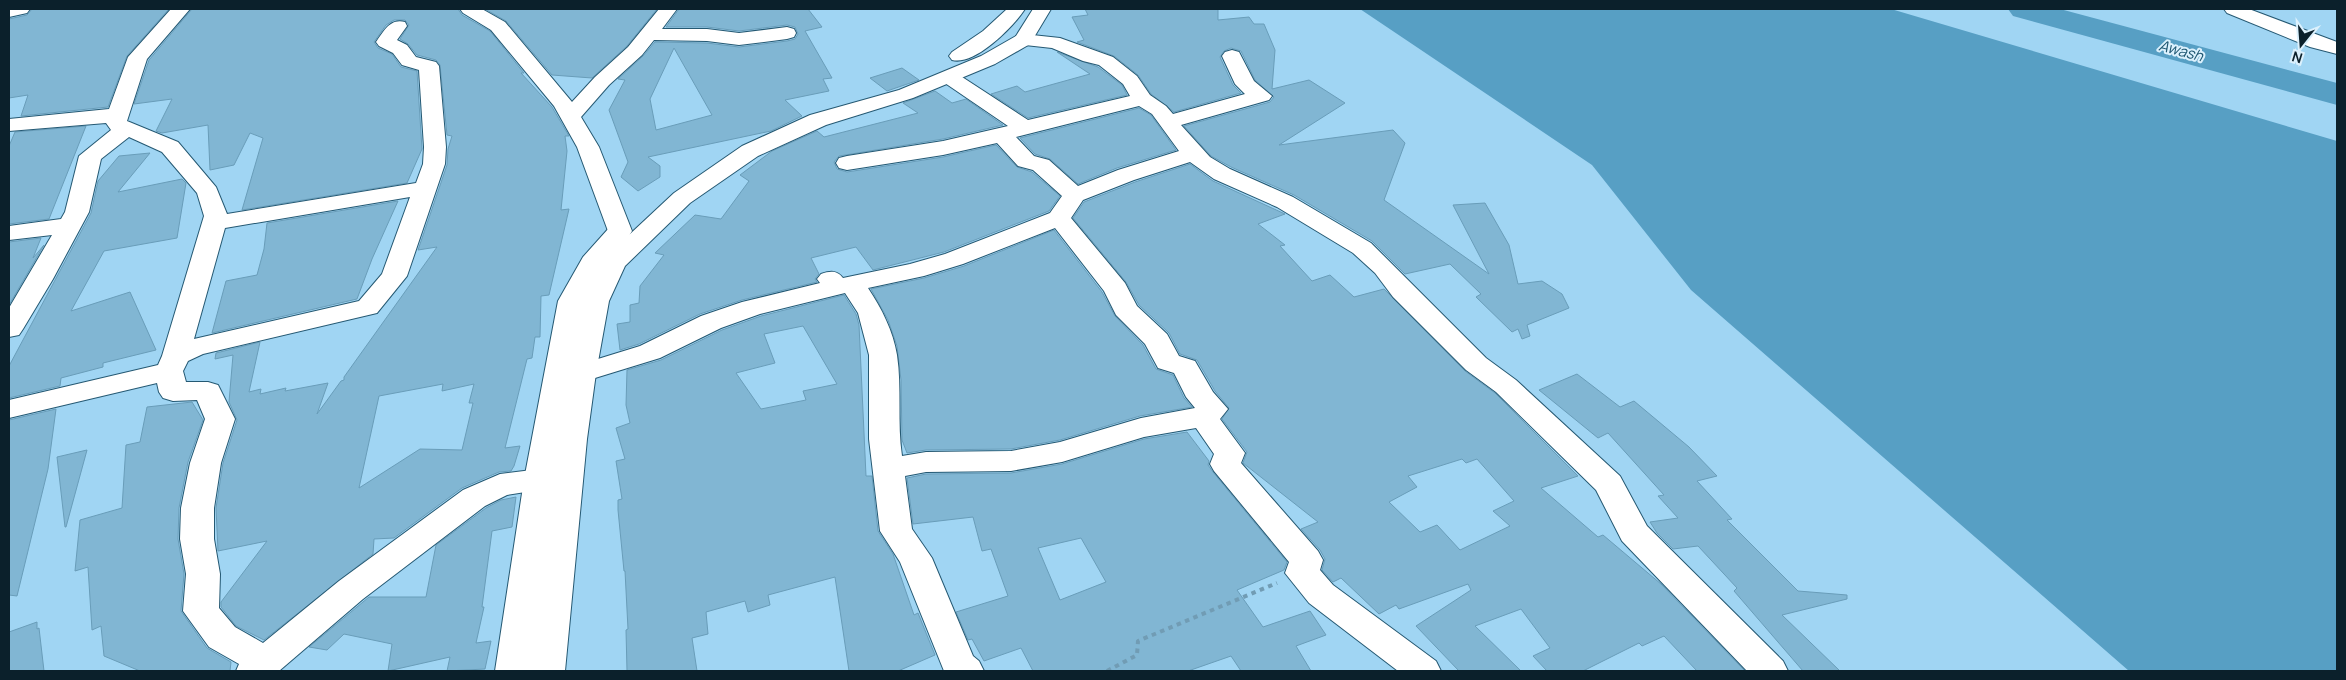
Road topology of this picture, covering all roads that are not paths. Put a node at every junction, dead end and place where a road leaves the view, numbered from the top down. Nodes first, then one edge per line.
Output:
1 (21, 9) edge
2 (181, 9) edge
3 (469, 9) edge
4 (668, 9) edge
5 (1016, 9) edge
6 (1042, 9) edge
7 (2233, 9) edge
8 (9, 11) edge
9 (398, 26) dead end
10 (787, 32) dead end
11 (648, 34) junction
12 (1023, 40) junction
13 (2337, 48) edge
14 (1232, 56) dead end
15 (949, 77) junction
16 (1143, 99) junction
17 (570, 117) junction
18 (123, 121) junction
19 (1168, 122) junction
20 (9, 125) edge
21 (1025, 127) junction
22 (1002, 135) junction
23 (1194, 154) junction
24 (847, 163) dead end
25 (425, 188) junction
26 (1076, 195) junction
27 (1059, 218) junction
28 (214, 223) junction
29 (70, 225) junction
30 (620, 232) junction
31 (9, 233) edge
32 (839, 284) junction
33 (583, 301) junction
34 (9, 329) edge
35 (172, 363) junction
36 (582, 373) junction
37 (9, 409) edge
38 (1203, 417) junction
39 (559, 441) junction
40 (888, 469) junction
41 (540, 480) junction
42 (259, 666) edge
43 (513, 671) edge
44 (547, 671) edge
45 (966, 671) edge
46 (1423, 671) edge
47 (1770, 671) edge

1 - 8 street
2 - 18 street
3 - 17 street
4 - 11 street
5 - 30 street
6 - 12 street
7 - 13 street
9 - 25 street
10 - 11 street
11 - 17 street
12 - 15 street
12 - 16 street
14 - 19 street
15 - 21 street
15 - 33 street
16 - 19 street
16 - 21 street
17 - 30 street
18 - 20 street
18 - 28 street
18 - 29 street
19 - 23 street
21 - 22 street
22 - 24 street
22 - 26 street
23 - 26 street
23 - 47 street
25 - 28 street
25 - 35 street
26 - 27 street
27 - 32 street
27 - 38 street
28 - 35 street
29 - 31 street
29 - 34 street
30 - 33 street
32 - 36 street
32 - 40 street
33 - 36 street
33 - 39 street
35 - 37 street
35 - 42 street
36 - 39 street
38 - 40 street
38 - 46 street
39 - 41 street
39 - 44 street
40 - 45 street
41 - 42 street
41 - 43 street

